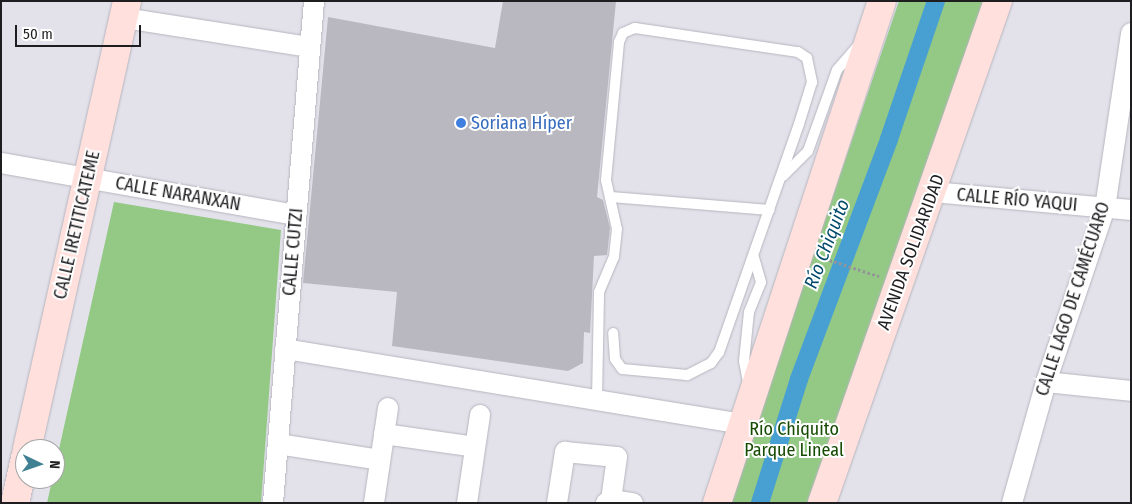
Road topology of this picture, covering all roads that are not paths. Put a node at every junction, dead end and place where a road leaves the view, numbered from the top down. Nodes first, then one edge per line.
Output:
1 (314, 1) edge
2 (882, 1) edge
3 (998, 1) edge
4 (125, 10) edge
5 (872, 31) junction
6 (1131, 33) edge
7 (310, 47) junction
8 (1, 163) edge
9 (782, 177) junction
10 (88, 178) junction
11 (933, 192) junction
12 (611, 197) junction
13 (1104, 208) junction
14 (769, 210) junction
15 (1131, 210) edge
16 (296, 215) junction
17 (754, 257) junction
18 (613, 333) dead end
19 (285, 349) junction
20 (1046, 382) junction
21 (1131, 391) edge
22 (597, 399) junction
23 (388, 408) dead end
24 (749, 413) junction
25 (480, 415) dead end
26 (384, 434) junction
27 (29, 439) edge
28 (278, 444) junction
29 (475, 447) junction
30 (380, 460) junction
31 (18, 489) edge
32 (609, 501) edge
33 (15, 503) edge
34 (273, 503) edge
35 (374, 503) edge
36 (467, 503) edge
37 (558, 503) edge
38 (633, 503) edge
39 (718, 503) edge
40 (822, 503) edge
41 (1012, 503) edge

1 - 7 street, CALLE CUTZI
2 - 5 main road
3 - 11 main road, AVENIDA SOLIDARIDAD
4 - 7 street
4 - 10 main road, CALLE IRETITICATEME
5 - 9 lane
5 - 24 main road
6 - 13 street, CALLE LAGO DE CAMÉCUARO
7 - 16 street, CALLE CUTZI
8 - 10 street, CALLE NARANXAN
9 - 12 lane
9 - 14 lane
10 - 16 street, CALLE NARANXAN
10 - 27 main road, CALLE IRETITICATEME
11 - 13 street, CALLE RÍO YAQUI
11 - 40 main road, AVENIDA SOLIDARIDAD
12 - 14 lane
12 - 22 lane
13 - 15 street, CALLE RÍO YAQUI
13 - 20 street, CALLE LAGO DE CAMÉCUARO
14 - 17 lane
16 - 19 street, CALLE CUTZI
17 - 18 lane
17 - 24 lane
19 - 22 street
19 - 28 street, CALLE CUTZI
20 - 21 street
20 - 41 street, CALLE LAGO DE CAMÉCUARO
22 - 24 street
23 - 26 street
24 - 39 main road
25 - 29 street
26 - 29 street
26 - 30 street
28 - 30 street
28 - 34 street, CALLE CUTZI
29 - 36 street
30 - 35 street
31 - 33 main road
32 - 37 street
32 - 38 street

